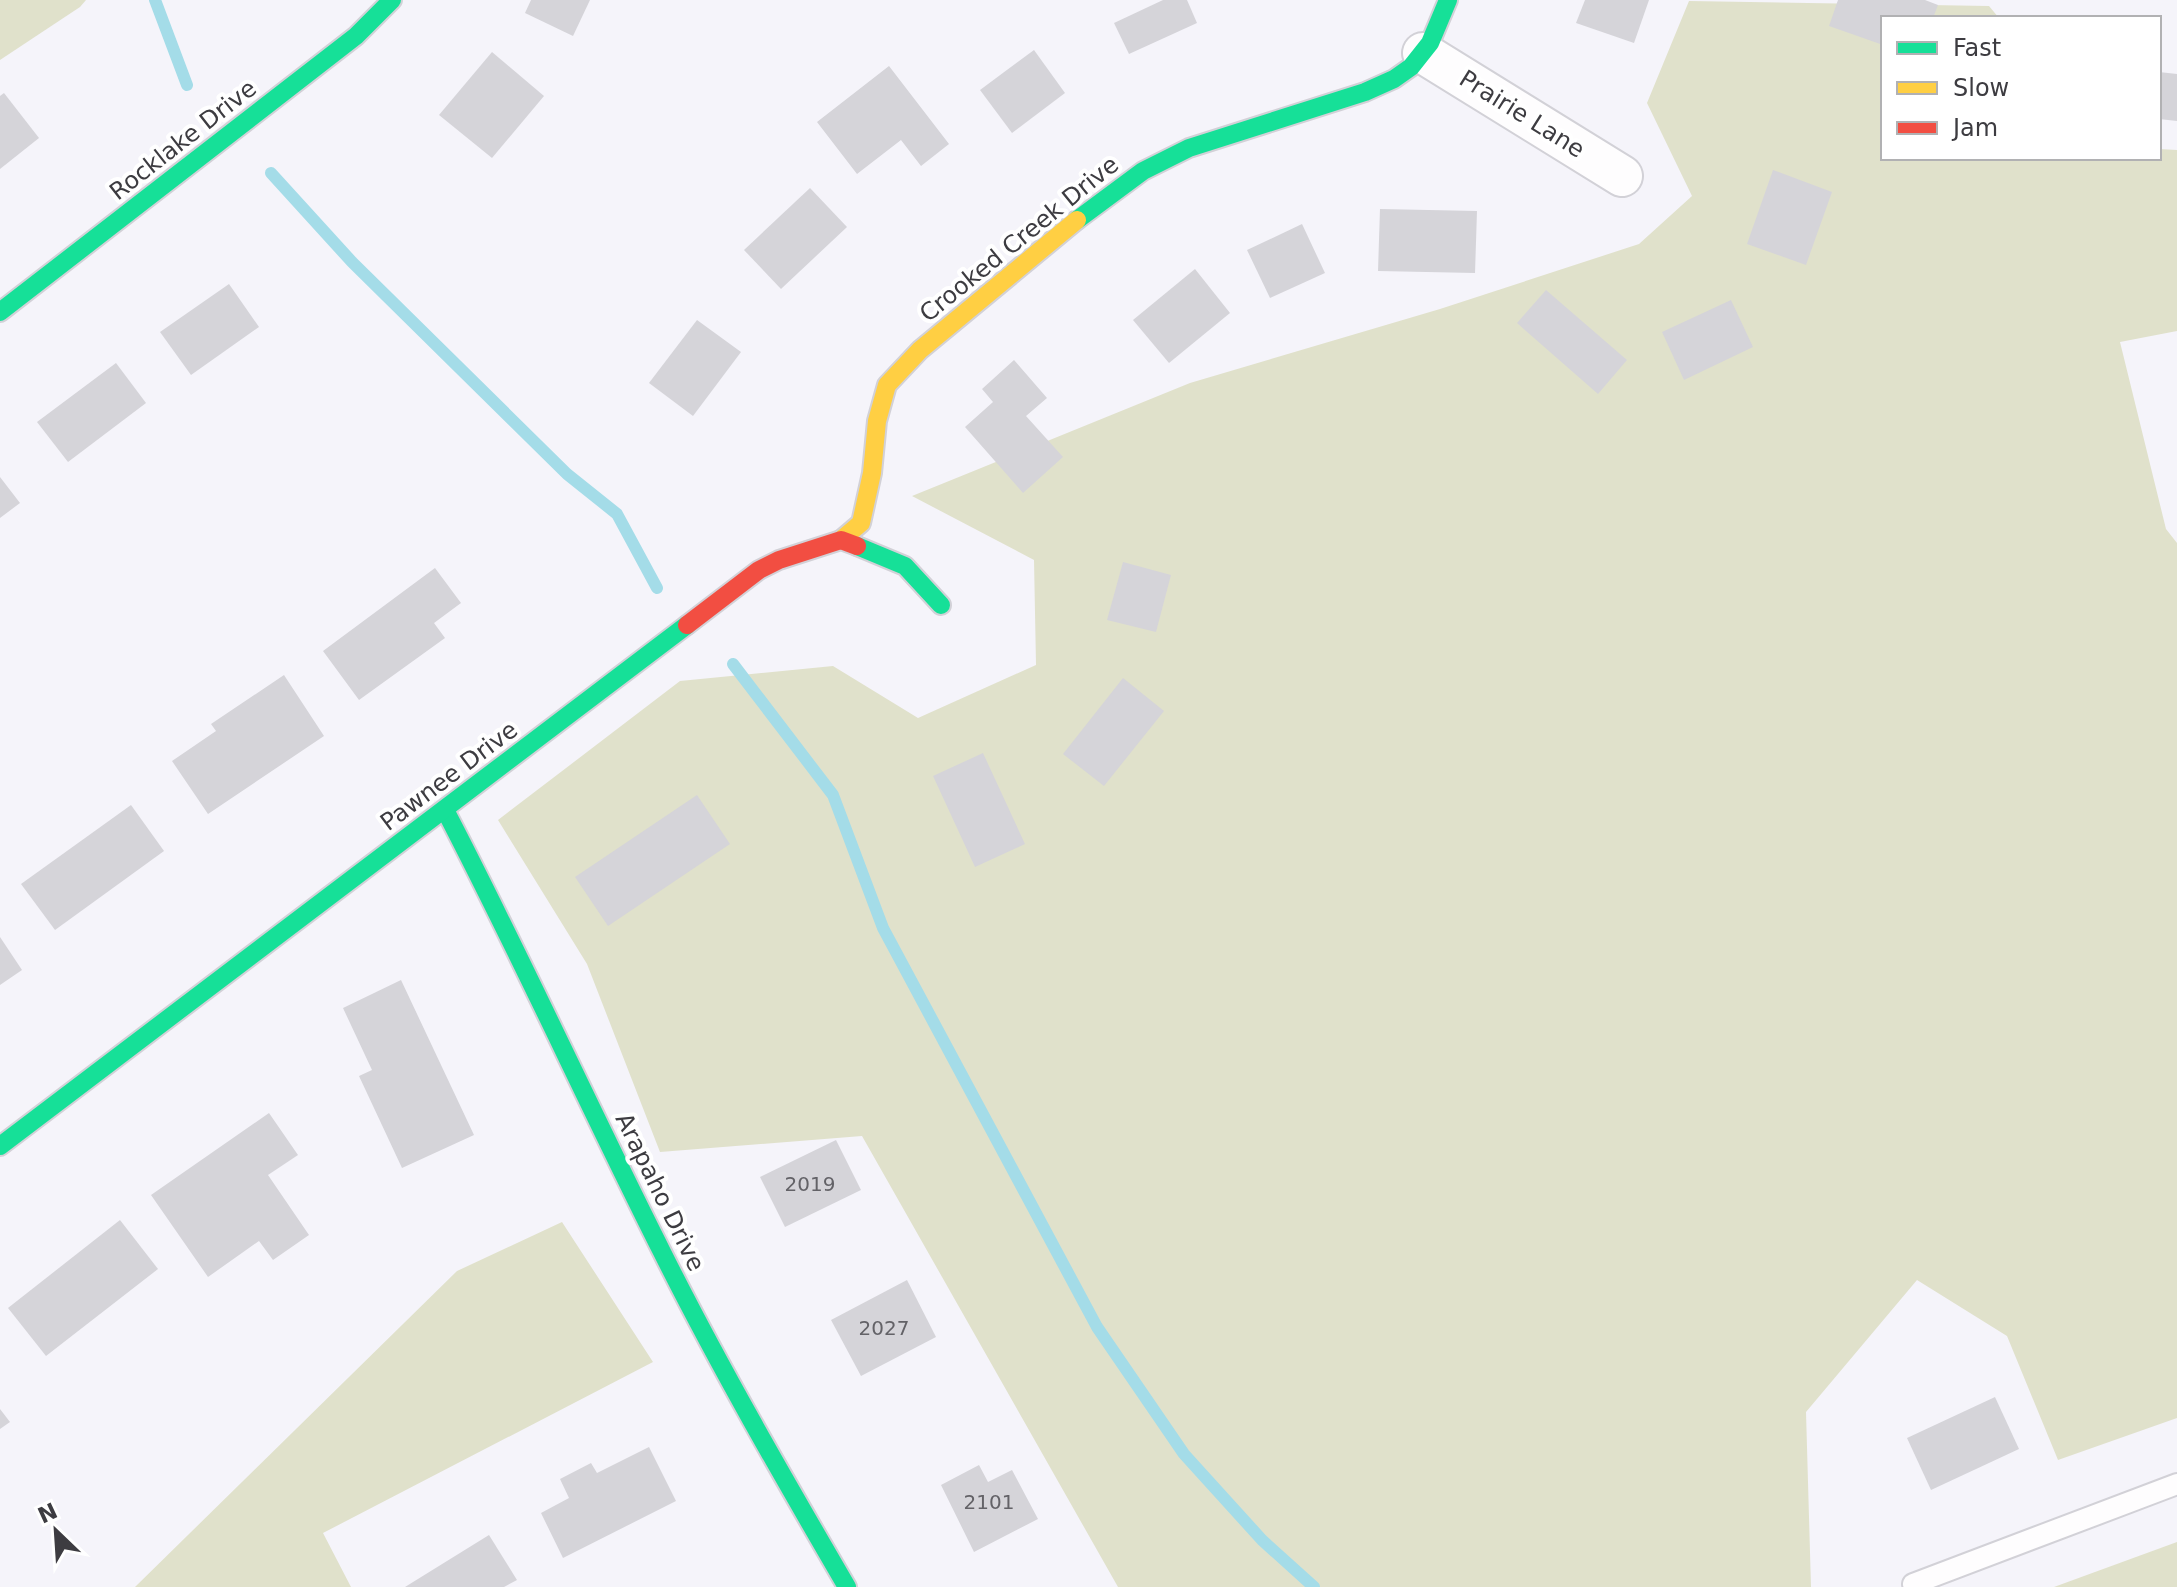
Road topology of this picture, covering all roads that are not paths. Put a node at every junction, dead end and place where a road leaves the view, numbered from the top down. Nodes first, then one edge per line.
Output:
1 (392, 0) edge
2 (1448, 0) edge
3 (1423, 53) junction
4 (1622, 176) dead end
5 (0, 312) edge
6 (841, 540) junction
7 (941, 605) dead end
8 (445, 810) junction
9 (0, 1146) edge
10 (2177, 1484) edge
11 (838, 1584) edge
12 (1913, 1584) dead end

1 - 5 street, Rocklake Drive
2 - 3 street, Crooked Creek Drive
3 - 4 street, Prairie Lane
3 - 6 street, Crooked Creek Drive
6 - 7 street
6 - 8 street, Pawnee Drive
8 - 9 street, Pawnee Drive
8 - 11 street, Arapaho Drive
10 - 12 lane

